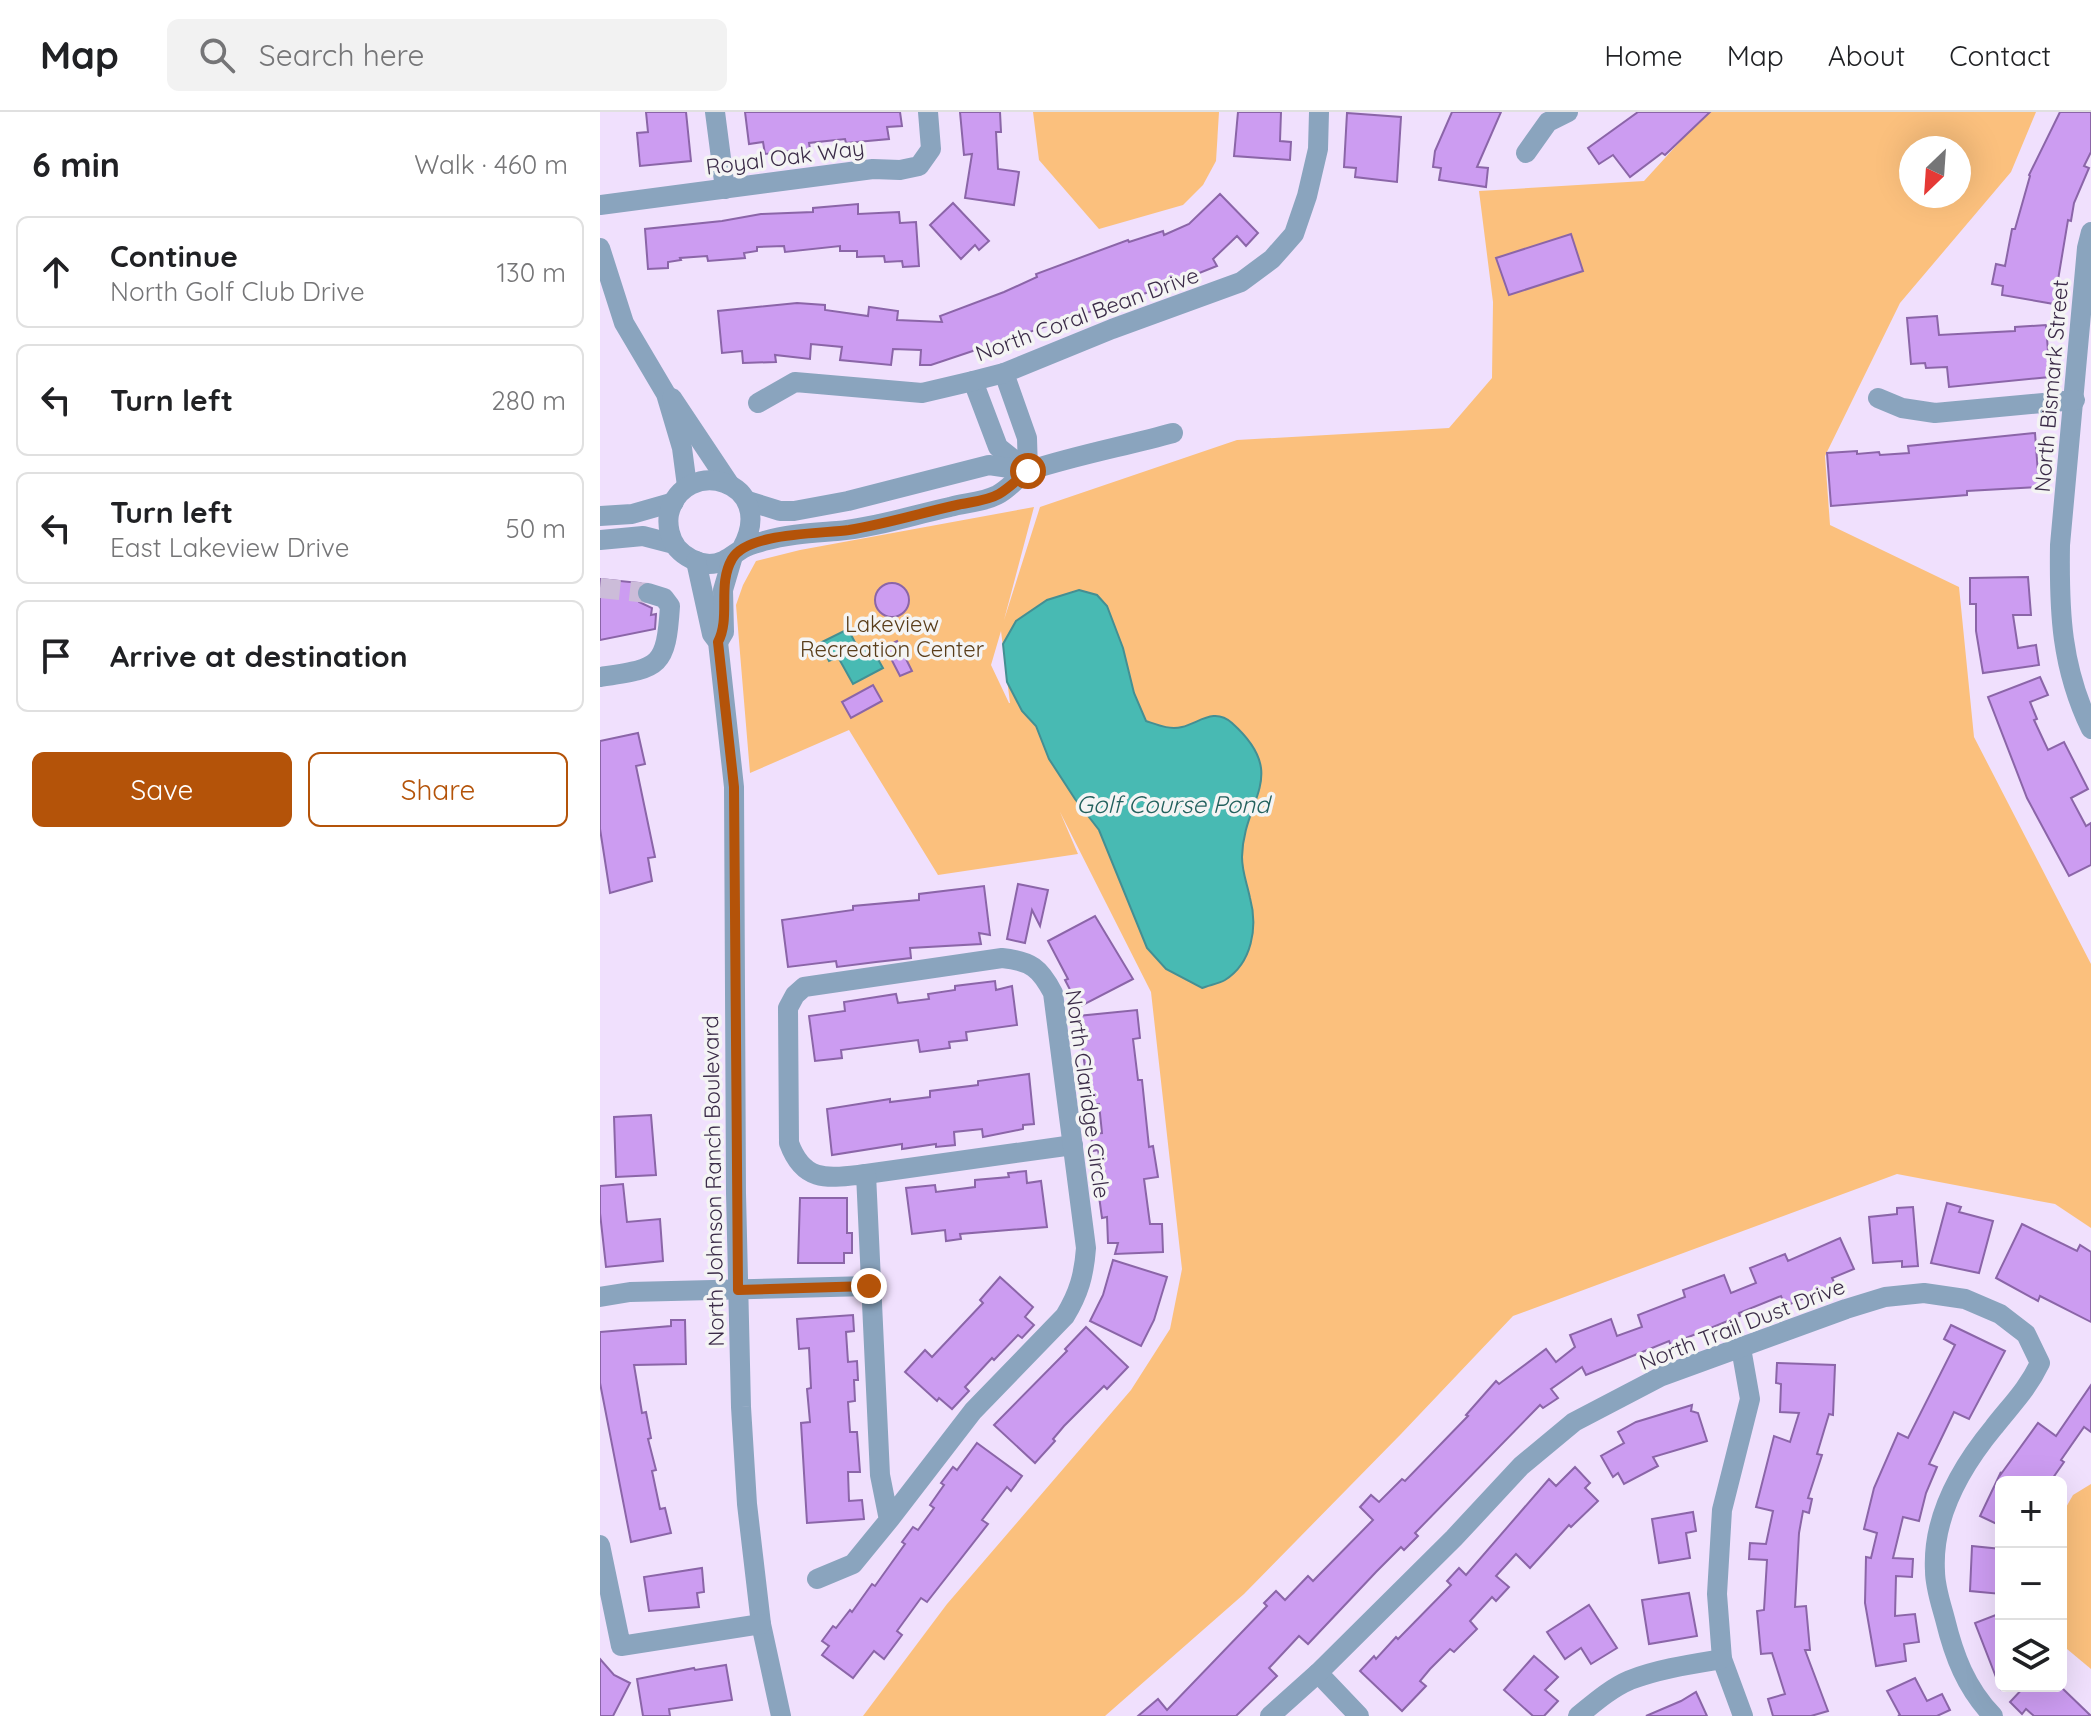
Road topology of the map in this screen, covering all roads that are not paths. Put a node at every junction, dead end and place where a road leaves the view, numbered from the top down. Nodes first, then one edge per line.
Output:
1 (715, 112) edge
2 (928, 112) edge
3 (1319, 112) edge
4 (1568, 112) edge
5 (1526, 153) dead end
6 (725, 189) junction
7 (600, 205) edge
8 (2090, 243) edge
9 (600, 248) edge
10 (1004, 373) junction
11 (973, 381) junction
12 (666, 394) junction
13 (1878, 398) dead end
14 (2075, 400) junction
15 (758, 403) dead end
16 (1173, 433) dead end
17 (1028, 471) junction
18 (730, 485) junction
19 (680, 494) junction
20 (748, 501) junction
21 (600, 516) edge
22 (600, 540) edge
23 (674, 544) junction
24 (738, 552) junction
25 (696, 561) junction
26 (648, 593) dead end
27 (718, 642) junction
28 (600, 677) edge
29 (2091, 729) edge
30 (1073, 1145) junction
31 (866, 1174) junction
32 (869, 1286) junction
33 (738, 1290) junction
34 (600, 1297) edge
35 (1741, 1348) junction
36 (889, 1520) junction
37 (600, 1545) edge
38 (817, 1579) dead end
39 (761, 1624) junction
40 (1722, 1659) junction
41 (1318, 1673) junction
42 (781, 1716) edge
43 (1270, 1716) edge
44 (1359, 1716) edge
45 (1578, 1716) edge
46 (1743, 1716) edge
47 (1993, 1716) edge

1 - 6 street
2 - 6 street, Royal Oak Way
3 - 10 street, North Coral Bean Drive
4 - 5 street
6 - 7 street, Royal Oak Way
8 - 14 street, North Bismark Street
9 - 12 street
10 - 11 street, North Coral Bean Drive
10 - 17 street
11 - 15 street, North Coral Bean Drive
11 - 17 street
12 - 18 street
12 - 19 street
13 - 14 street
14 - 29 street, North Bismark Street
16 - 17 street
17 - 20 street
17 - 24 street
18 - 19 street
18 - 20 street
19 - 21 street
19 - 23 street
20 - 24 street
22 - 23 street
23 - 25 street
24 - 25 street
24 - 27 street, North Johnson Ranch Boulevard
25 - 27 street, North Johnson Ranch Boulevard
26 - 28 street
27 - 33 street, North Johnson Ranch Boulevard
30 - 31 street
30 - 31 street, North Claridge Circle
30 - 36 street, North Claridge Circle
31 - 32 street
32 - 33 street
32 - 36 street
33 - 34 street
33 - 39 street, North Johnson Ranch Boulevard
35 - 40 street
35 - 41 street, North Trail Dust Drive
35 - 47 street, North Trail Dust Drive
36 - 38 street, North Claridge Circle
37 - 39 street
39 - 42 street, North Johnson Ranch Boulevard
40 - 45 street
40 - 46 street
41 - 43 street, North Trail Dust Drive
41 - 44 street

